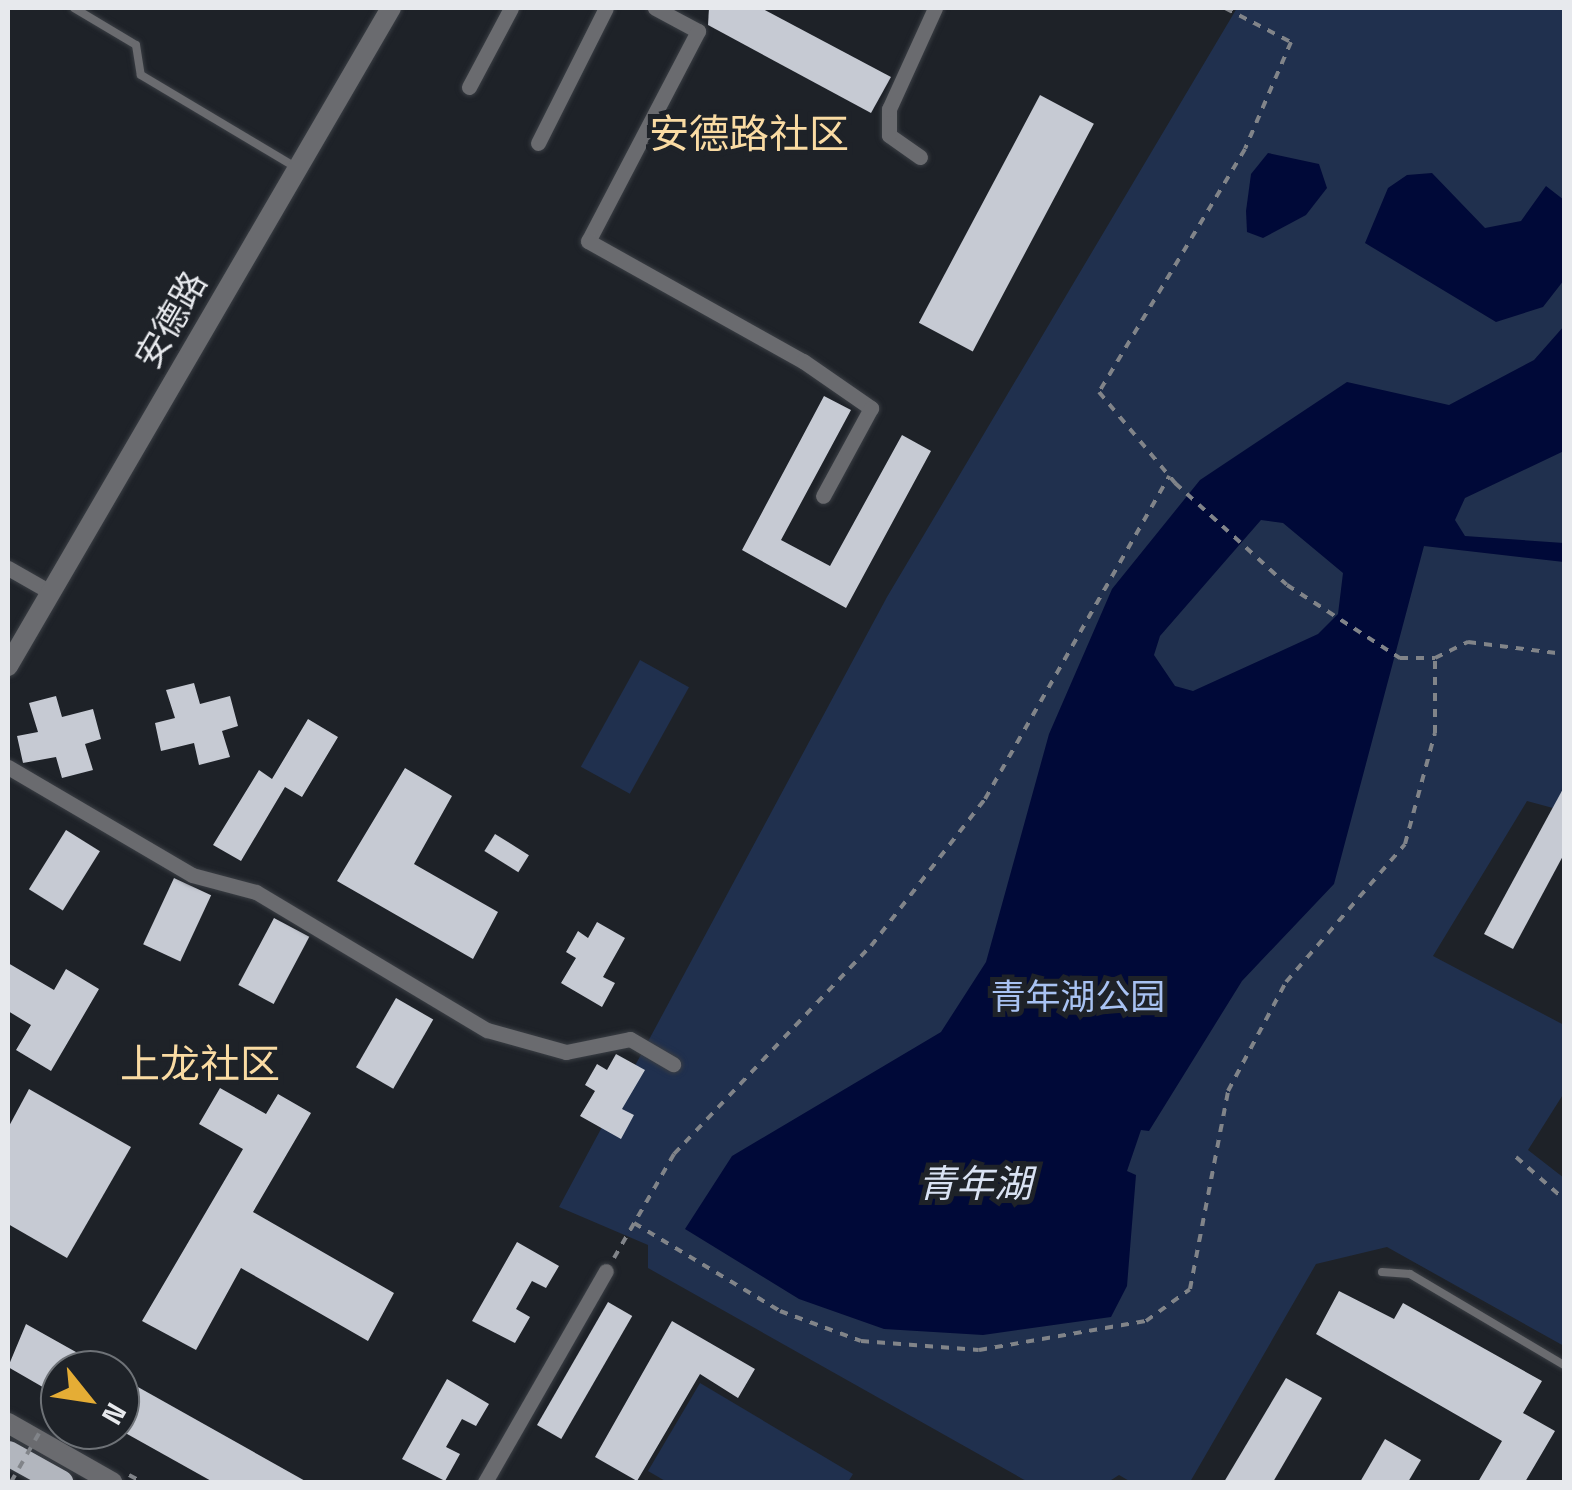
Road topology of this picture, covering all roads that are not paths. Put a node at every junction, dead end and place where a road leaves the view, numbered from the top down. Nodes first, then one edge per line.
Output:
1 (74, 8) edge
2 (391, 8) edge
3 (511, 8) edge
4 (606, 8) edge
5 (935, 8) edge
6 (660, 9) edge
7 (469, 87) dead end
8 (538, 143) dead end
9 (920, 156) dead end
10 (297, 168) junction
11 (823, 496) dead end
12 (8, 568) edge
13 (50, 592) junction
14 (8, 666) edge
15 (8, 767) edge
16 (673, 1064) dead end
17 (606, 1272) road end
18 (1382, 1272) dead end
19 (1564, 1365) edge
20 (8, 1423) edge
21 (8, 1453) edge
22 (119, 1478) edge
23 (60, 1482) edge
24 (485, 1482) edge

1 - 10 lane
2 - 10 street, 安德路
3 - 7 street
4 - 8 street
5 - 9 street
6 - 11 street
10 - 13 street, 安德路
12 - 13 street
13 - 14 street, 安德路
15 - 16 street
17 - 24 street
18 - 19 lane
20 - 22 street
21 - 23 main road

